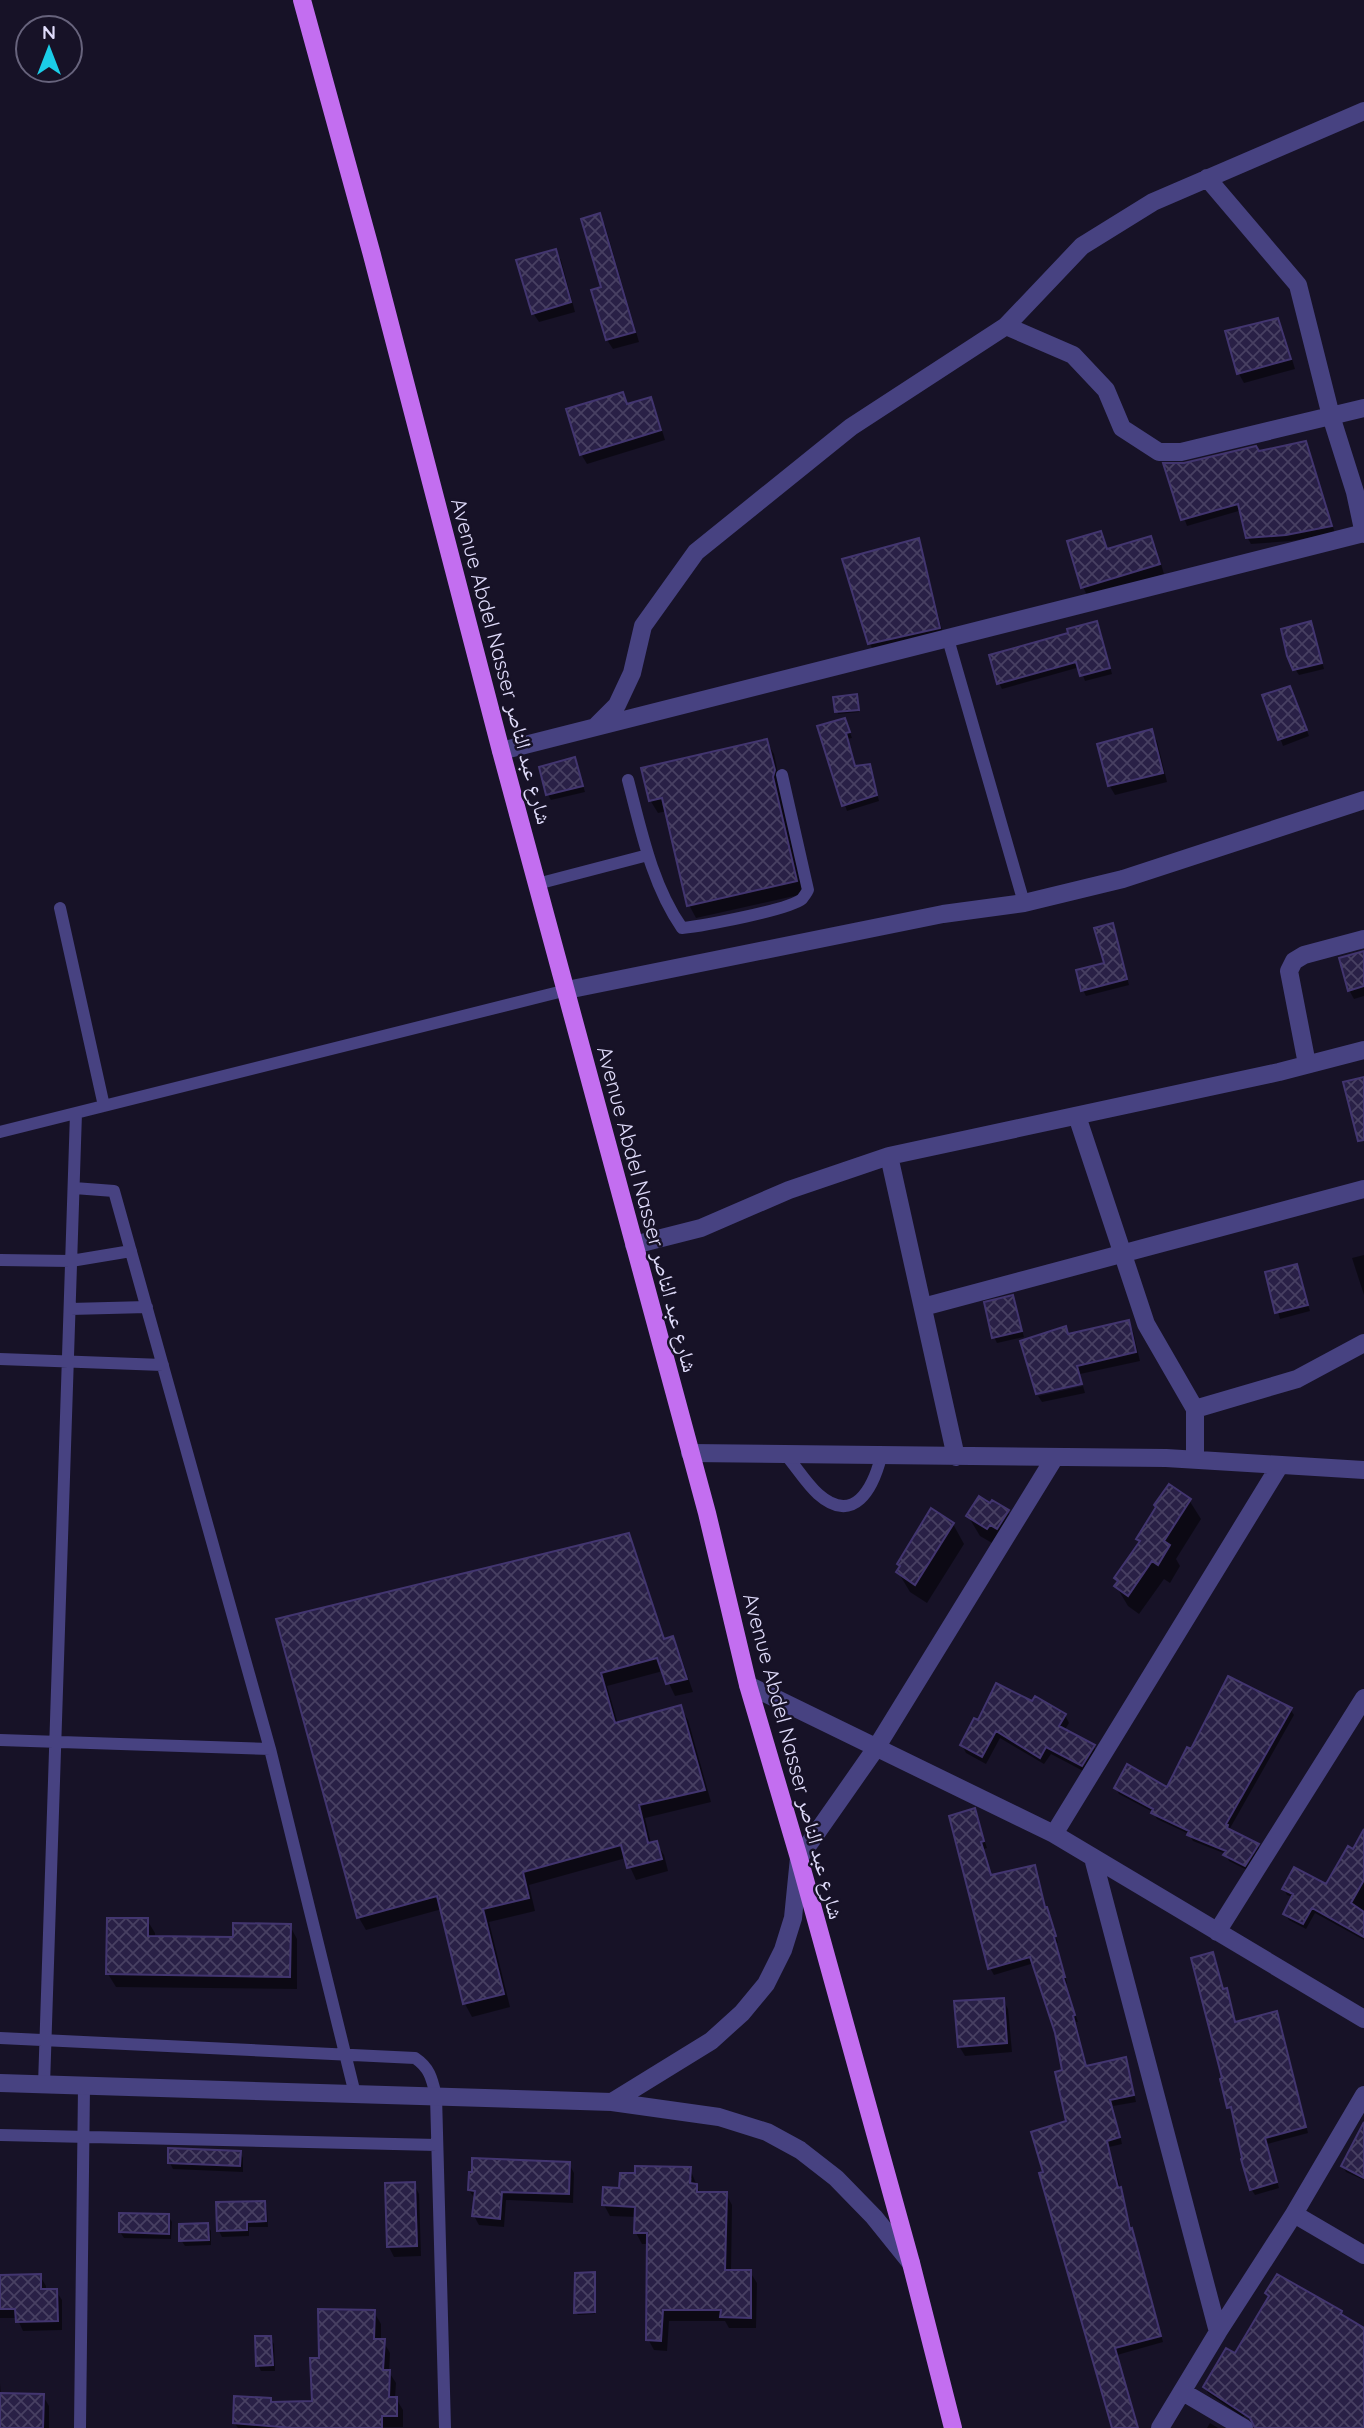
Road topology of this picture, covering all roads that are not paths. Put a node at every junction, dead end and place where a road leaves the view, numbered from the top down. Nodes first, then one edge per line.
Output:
1 (302, 0) edge
2 (1364, 111) edge
3 (1207, 178) junction
4 (1006, 326) junction
5 (1364, 408) edge
6 (1331, 416) junction
7 (1364, 534) edge
8 (948, 639) junction
9 (595, 727) junction
10 (501, 751) junction
11 (782, 775) dead end
12 (628, 780) dead end
13 (1364, 800) edge
14 (648, 855) junction
15 (537, 884) junction
16 (1024, 903) junction
17 (60, 908) dead end
18 (1364, 939) edge
19 (567, 990) junction
20 (1364, 1049) edge
21 (1307, 1065) junction
22 (104, 1106) junction
23 (76, 1113) junction
24 (1077, 1116) junction
25 (0, 1132) edge
26 (889, 1156) junction
27 (74, 1188) junction
28 (1364, 1189) edge
29 (634, 1245) junction
30 (131, 1251) junction
31 (1123, 1254) junction
32 (0, 1260) edge
33 (71, 1261) junction
34 (146, 1307) junction
35 (923, 1307) junction
36 (70, 1309) junction
37 (1364, 1343) edge
38 (0, 1359) edge
39 (68, 1361) junction
40 (163, 1365) junction
41 (1195, 1409) junction
42 (690, 1453) junction
43 (786, 1455) junction
44 (881, 1457) junction
45 (956, 1457) junction
46 (1055, 1457) junction
47 (1195, 1460) junction
48 (1280, 1465) junction
49 (1364, 1470) edge
50 (748, 1685) junction
51 (1364, 1698) edge
52 (0, 1740) edge
53 (55, 1741) junction
54 (876, 1748) junction
55 (270, 1749) junction
56 (1054, 1834) junction
57 (799, 1858) junction
58 (1093, 1858) junction
59 (1217, 1932) junction
60 (1364, 2019) edge
61 (0, 2038) edge
62 (46, 2040) junction
63 (346, 2055) junction
64 (0, 2083) edge
65 (44, 2085) junction
66 (84, 2086) junction
67 (355, 2094) junction
68 (1364, 2095) edge
69 (436, 2096) junction
70 (612, 2102) junction
71 (0, 2134) edge
72 (83, 2137) junction
73 (437, 2145) junction
74 (1294, 2214) junction
75 (1364, 2255) edge
76 (911, 2263) junction
77 (1219, 2332) junction
78 (1183, 2392) junction
79 (80, 2428) edge
80 (445, 2428) edge
81 (953, 2428) edge
82 (1160, 2428) edge
83 (1244, 2428) edge

1 - 10 main road, Avenue Abdel Nasser شارع عبد الناصر
2 - 3 street
3 - 4 street
3 - 6 street
4 - 6 street
4 - 9 street
5 - 6 street
6 - 7 street
7 - 8 street
8 - 9 street
8 - 16 lane
9 - 10 street
10 - 15 main road, Avenue Abdel Nasser شارع عبد الناصر
11 - 14 lane
12 - 14 lane
13 - 16 street
14 - 15 lane
15 - 19 main road, Avenue Abdel Nasser شارع عبد الناصر
16 - 19 street
17 - 22 lane
18 - 21 street
19 - 22 lane
19 - 29 main road, Avenue Abdel Nasser شارع عبد الناصر
20 - 21 street
21 - 24 street
22 - 23 lane
23 - 25 lane
23 - 27 lane
24 - 26 street
24 - 31 street
26 - 29 street
26 - 35 street
27 - 30 lane
27 - 33 lane
28 - 31 street
29 - 42 main road, Avenue Abdel Nasser شارع عبد الناصر
30 - 33 lane
30 - 34 lane
31 - 35 street
31 - 41 street
32 - 33 lane
33 - 36 lane
34 - 36 lane
34 - 40 lane
35 - 45 street
36 - 39 lane
37 - 41 street
38 - 39 lane
39 - 40 lane
39 - 53 lane
40 - 55 lane
41 - 47 street
42 - 43 street
42 - 50 main road, Avenue Abdel Nasser شارع عبد الناصر
43 - 44 street
43 - 44 lane
44 - 45 street
45 - 46 street
46 - 47 street
46 - 54 street
47 - 48 street
48 - 49 street
48 - 56 street
50 - 54 street
50 - 57 main road, Avenue Abdel Nasser شارع عبد الناصر
51 - 59 street
52 - 53 lane
53 - 55 lane
53 - 62 lane
54 - 56 street
54 - 57 street
55 - 63 lane
56 - 58 street
57 - 70 street
57 - 76 main road, Avenue Abdel Nasser شارع عبد الناصر
58 - 59 street
58 - 77 street
59 - 60 street
61 - 62 lane
62 - 63 lane
62 - 65 lane
63 - 67 lane
63 - 69 lane
64 - 65 street
65 - 66 street
66 - 67 street
66 - 72 lane
67 - 69 street
68 - 74 street
69 - 70 street
69 - 73 lane
70 - 76 street
71 - 72 lane
72 - 73 lane
72 - 79 lane
73 - 80 lane
74 - 75 street
74 - 77 street
76 - 81 main road, Avenue Abdel Nasser شارع عبد الناصر
77 - 78 street
78 - 82 street
78 - 83 street

